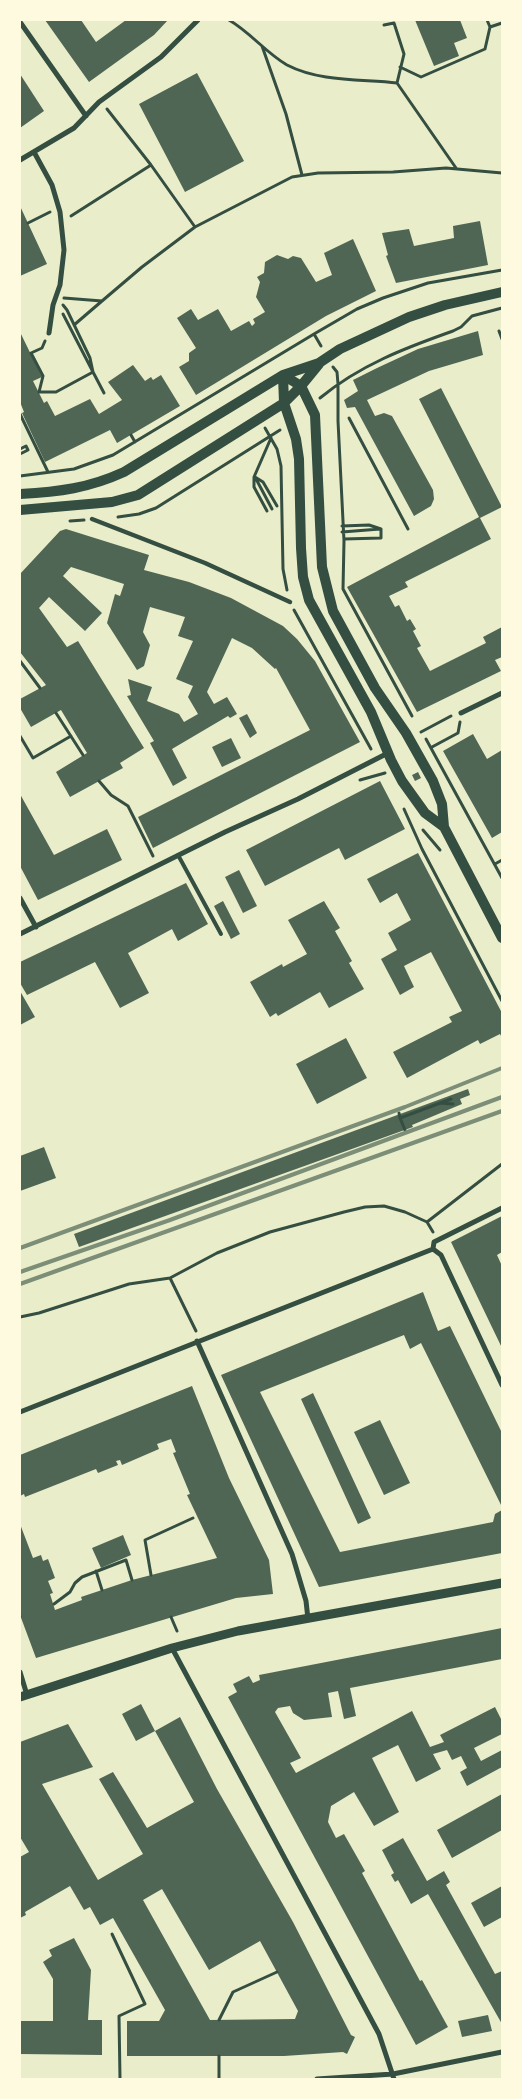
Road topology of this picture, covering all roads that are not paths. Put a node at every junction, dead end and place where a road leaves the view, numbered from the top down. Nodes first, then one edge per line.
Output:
1 (198, 20) edge
2 (20, 22) edge
3 (86, 116) junction
4 (34, 152) junction
5 (20, 160) edge
6 (502, 292) edge
7 (49, 333) dead end
8 (319, 363) junction
9 (283, 375) junction
10 (302, 386) junction
11 (284, 402) junction
12 (20, 494) edge
13 (20, 510) edge
14 (92, 519) dead end
15 (290, 602) dead end
16 (502, 693) edge
17 (461, 713) road end
18 (388, 753) junction
19 (444, 827) junction
20 (178, 855) junction
21 (20, 898) edge
22 (36, 928) junction
23 (20, 934) edge
24 (221, 934) dead end
25 (502, 938) edge
26 (502, 1208) edge
27 (433, 1250) junction
28 (197, 1341) junction
29 (502, 1385) edge
30 (20, 1412) edge
31 (502, 1583) edge
32 (308, 1618) junction
33 (172, 1648) junction
34 (20, 1672) edge
35 (24, 1696) edge
36 (502, 2052) edge
37 (393, 2076) edge
38 (317, 2079) edge

1 - 3 street
2 - 3 street
3 - 4 street
4 - 5 street
4 - 7 street
6 - 8 main road
8 - 9 main road
8 - 10 main road
9 - 10 main road
9 - 11 main road
9 - 12 main road
10 - 11 main road
10 - 19 main road
11 - 13 main road
11 - 18 main road
14 - 15 street
16 - 17 street
18 - 19 main road
18 - 20 street
19 - 25 main road
20 - 22 street
20 - 24 lane
21 - 22 street
22 - 23 street
26 - 27 street
27 - 28 street
27 - 29 street
28 - 30 street
28 - 32 street
31 - 32 street
32 - 33 street
33 - 35 street
33 - 37 street
34 - 35 street
36 - 37 street
37 - 38 street

